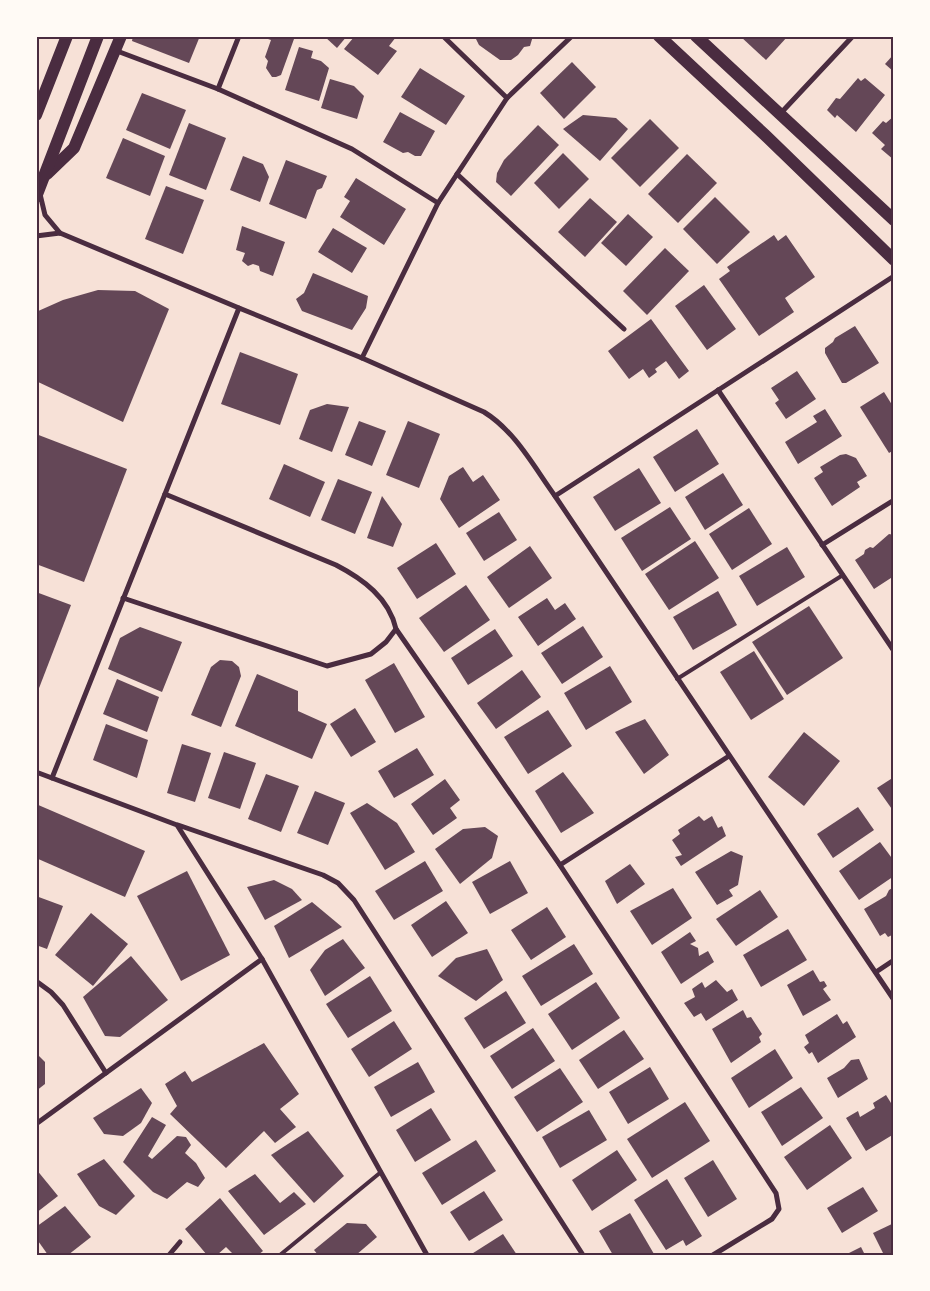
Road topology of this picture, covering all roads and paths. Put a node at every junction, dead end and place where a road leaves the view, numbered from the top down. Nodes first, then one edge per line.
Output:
1 (67, 36) edge
2 (98, 36) edge
3 (121, 36) edge
4 (239, 36) edge
5 (443, 36) edge
6 (572, 36) edge
7 (659, 36) edge
8 (696, 36) edge
9 (853, 36) edge
10 (116, 50) junction
11 (218, 89) junction
12 (507, 98) junction
13 (780, 114) junction
14 (36, 115) edge
15 (457, 174) junction
16 (40, 187) edge
17 (438, 203) junction
18 (894, 220) edge
19 (60, 233) junction
20 (36, 236) edge
21 (894, 260) edge
22 (894, 276) edge
23 (239, 308) junction
24 (624, 329) dead end
25 (362, 358) junction
26 (718, 390) junction
27 (165, 494) junction
28 (555, 496) junction
29 (894, 500) edge
30 (822, 544) junction
31 (843, 575) junction
32 (123, 598) junction
33 (396, 628) junction
34 (894, 651) edge
35 (677, 679) junction
36 (729, 756) junction
37 (36, 772) edge
38 (52, 778) junction
39 (177, 825) junction
40 (560, 865) junction
41 (262, 958) junction
42 (894, 960) edge
43 (876, 972) junction
44 (36, 982) edge
45 (894, 1000) edge
46 (106, 1073) junction
47 (36, 1124) edge
48 (380, 1172) junction
49 (180, 1242) dead end
50 (169, 1255) edge
51 (280, 1255) edge
52 (427, 1255) edge
53 (583, 1255) edge
54 (713, 1255) edge

1 - 14 main road
2 - 16 main road
3 - 10 main road
4 - 11 street
5 - 12 street
6 - 12 street
7 - 21 main road
8 - 13 main road
9 - 13 street
10 - 11 street
10 - 16 main road
11 - 17 street
12 - 15 street
13 - 18 main road
15 - 17 street
15 - 24 street
16 - 19 street
17 - 25 street
19 - 20 street
19 - 23 street
22 - 26 street
23 - 25 street
23 - 27 street
25 - 28 street
26 - 28 street
26 - 30 street
27 - 32 street
27 - 33 street
28 - 35 street
29 - 30 street
30 - 31 street
31 - 34 street
31 - 35 lane
32 - 33 street
32 - 38 street
33 - 40 street
35 - 36 street
36 - 40 street
36 - 43 street
37 - 38 street
38 - 39 street
39 - 41 street
39 - 53 street
40 - 54 street
41 - 46 street
41 - 48 street
42 - 43 street
43 - 45 street
44 - 46 street
46 - 47 street
48 - 51 lane
48 - 52 street
49 - 50 street

